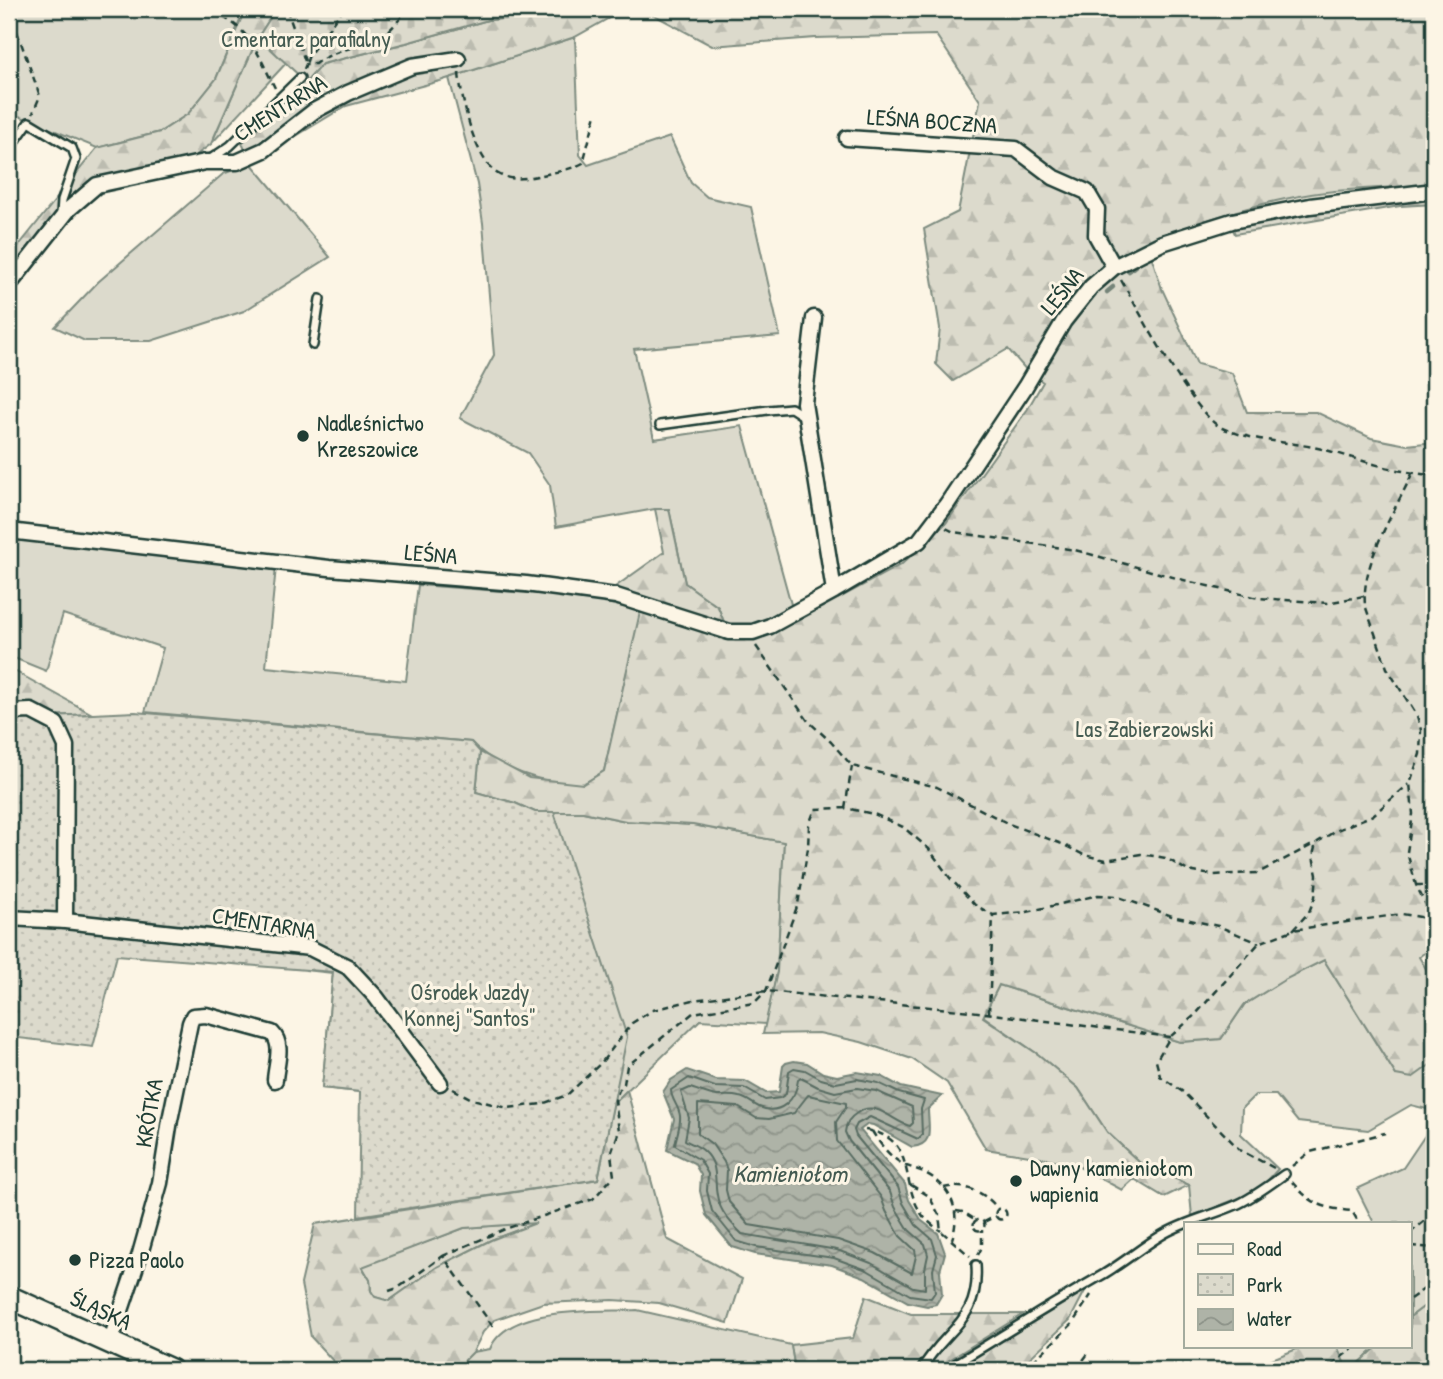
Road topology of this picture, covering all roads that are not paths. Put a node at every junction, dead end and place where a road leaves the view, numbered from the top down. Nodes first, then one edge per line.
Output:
1 (458, 59) road end
2 (300, 78) road end
3 (847, 138) dead end
4 (9, 150) edge
5 (205, 162) junction
6 (1434, 191) edge
7 (61, 219) junction
8 (1114, 267) junction
9 (9, 285) edge
10 (320, 299) dead end
11 (814, 318) dead end
12 (313, 345) dead end
13 (805, 418) junction
14 (660, 425) dead end
15 (9, 531) edge
16 (835, 591) junction
17 (9, 712) edge
18 (9, 918) edge
19 (65, 921) junction
20 (275, 1080) dead end
21 (440, 1083) road end
22 (1285, 1174) road end
23 (1188, 1222) edge
24 (1184, 1224) edge
25 (976, 1265) dead end
26 (9, 1297) edge
27 (110, 1343) junction
28 (171, 1370) edge
29 (921, 1370) edge
30 (945, 1370) edge

1 - 5 street, CMENTARNA
2 - 5 lane, CMENTARNA
3 - 8 street, LEŚNA BOCZNA
4 - 7 lane
5 - 7 street, CMENTARNA
6 - 8 street, LEŚNA
7 - 9 street, CMENTARNA
8 - 16 street, LEŚNA
10 - 12 lane
11 - 13 street
13 - 14 lane
13 - 16 street
15 - 16 street, LEŚNA
17 - 19 street
18 - 19 street, CMENTARNA
19 - 21 street, CMENTARNA
20 - 27 street, KRÓTKA
22 - 23 lane
24 - 30 lane
25 - 29 lane
26 - 27 main road, ŚLĄSKA
27 - 28 main road, ŚLĄSKA

